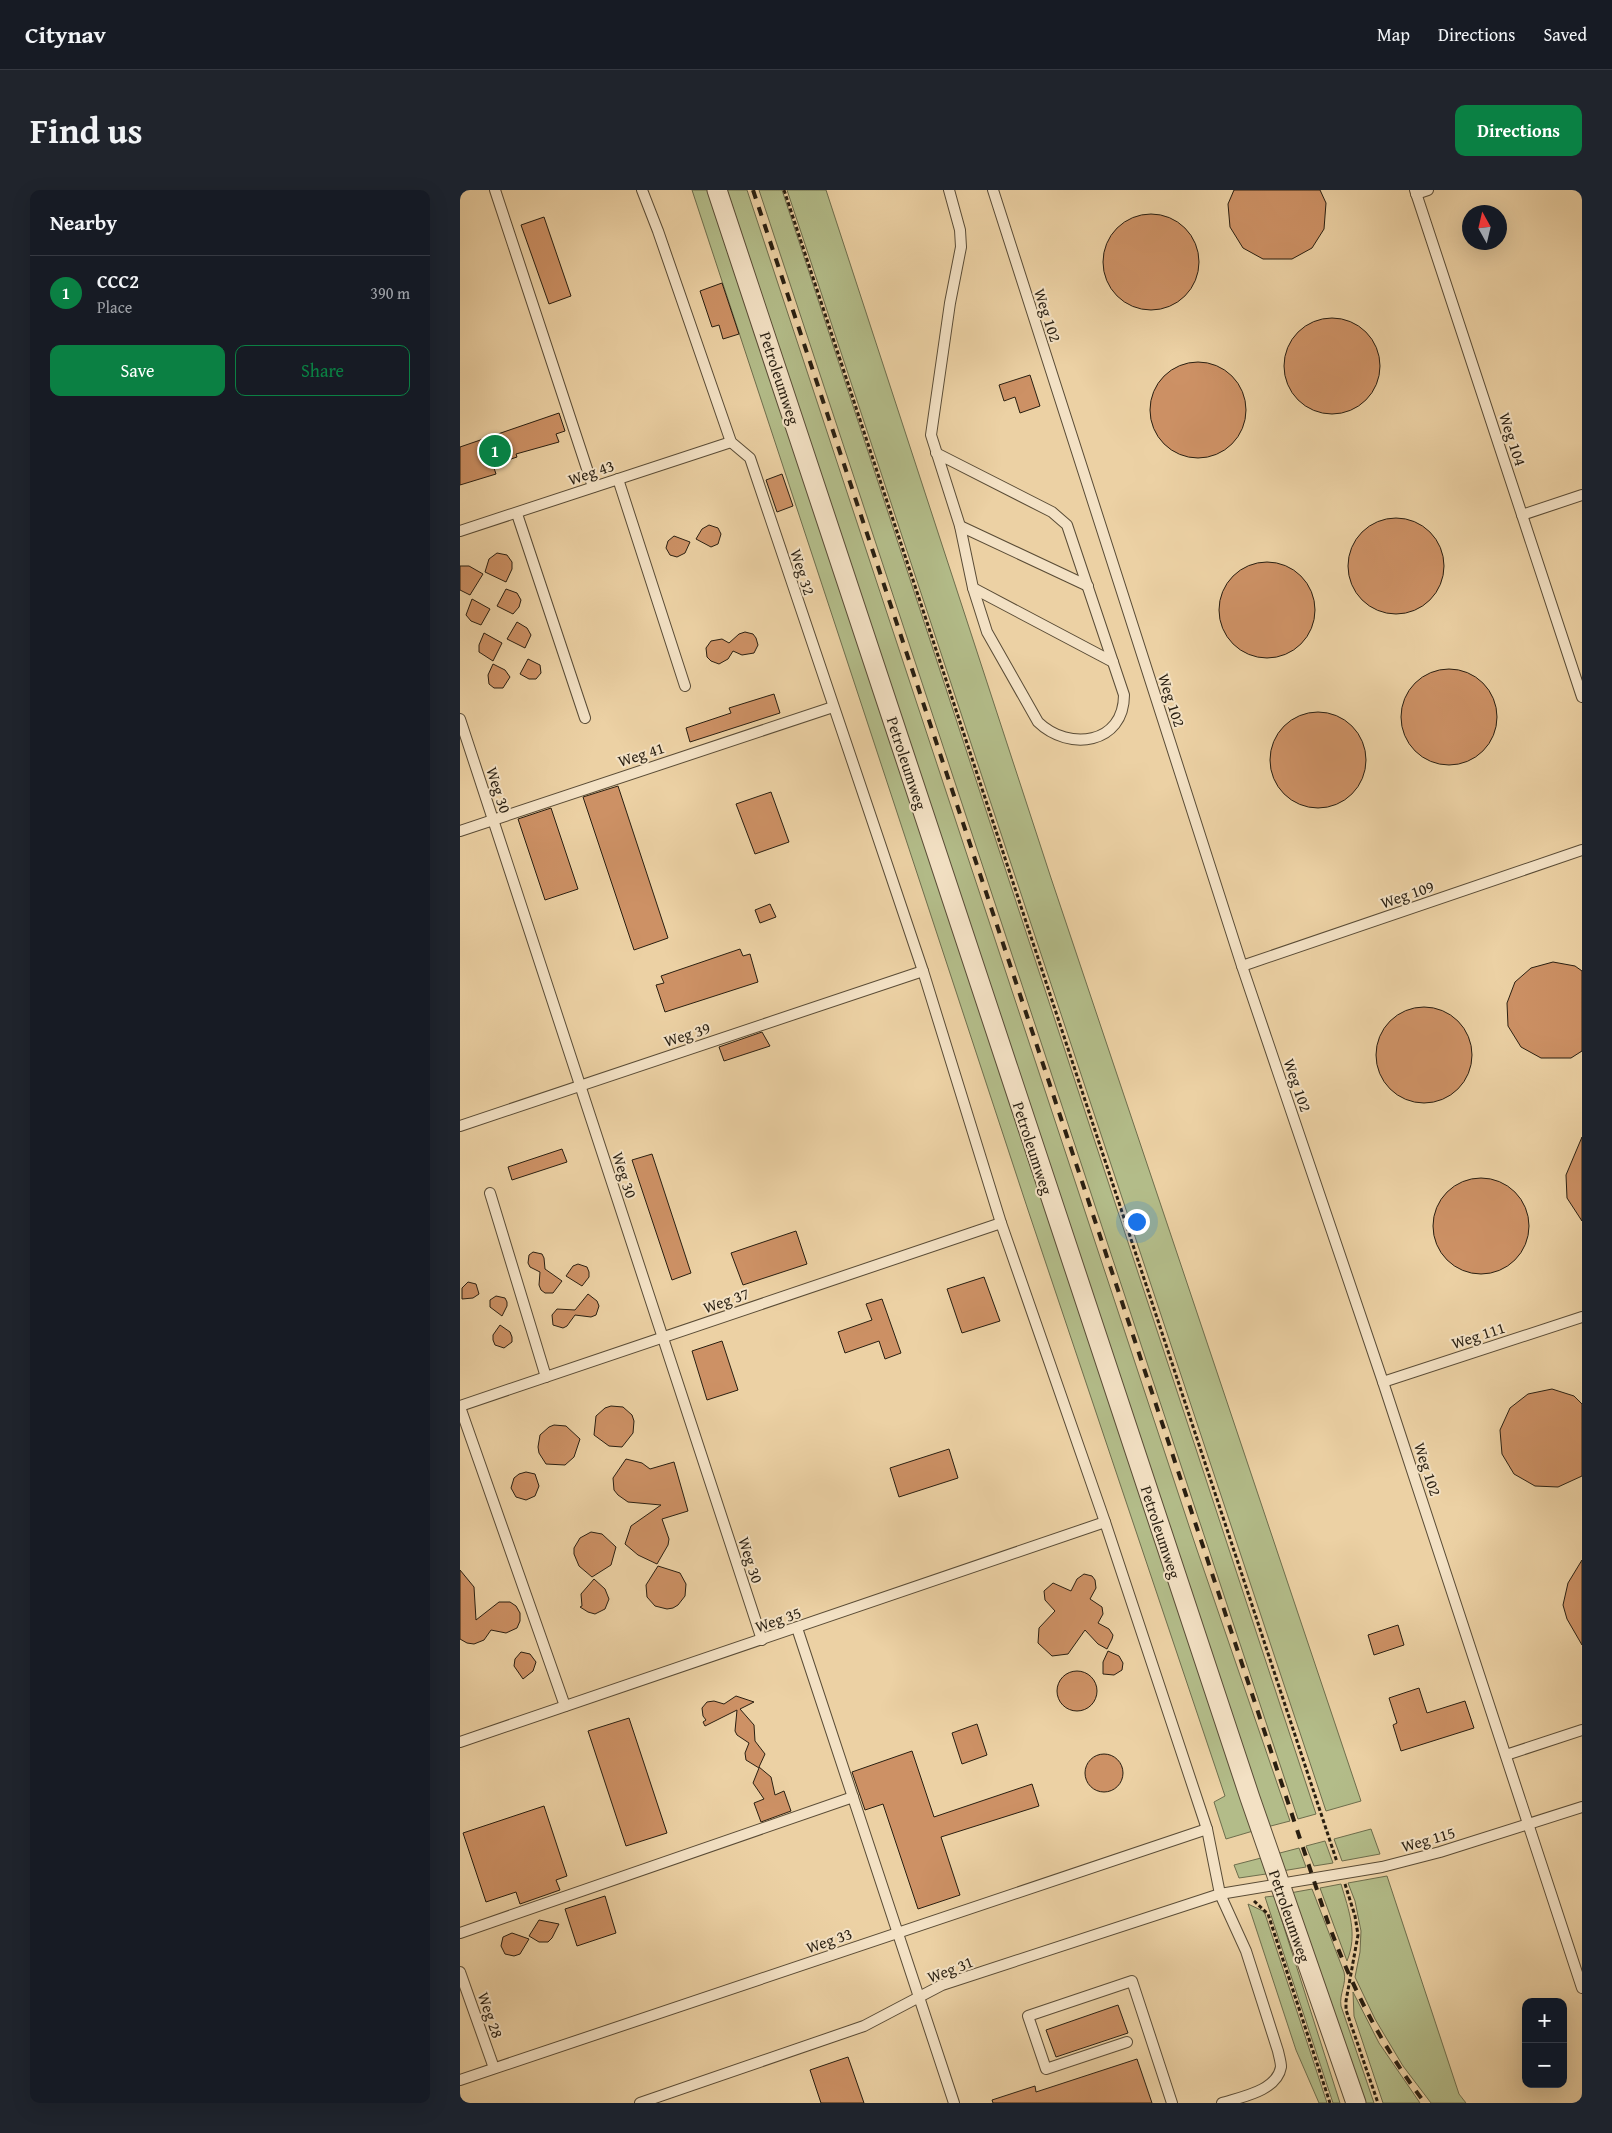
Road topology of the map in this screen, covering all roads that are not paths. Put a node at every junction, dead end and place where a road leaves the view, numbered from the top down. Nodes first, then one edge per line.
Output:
1 (495, 190) edge
2 (642, 190) edge
3 (717, 190) edge
4 (948, 190) edge
5 (993, 190) edge
6 (1428, 190) edge
7 (1416, 192) edge
8 (731, 442) junction
9 (936, 453) junction
10 (618, 479) junction
11 (593, 487) junction
12 (1582, 495) edge
13 (517, 514) junction
14 (1522, 515) junction
15 (960, 526) junction
16 (460, 531) edge
17 (1088, 586) junction
18 (973, 588) junction
19 (1114, 662) junction
20 (684, 686) dead end
21 (1582, 697) edge
22 (832, 707) junction
23 (585, 718) dead end
24 (460, 719) edge
25 (493, 820) junction
26 (460, 831) edge
27 (1582, 850) edge
28 (1242, 966) junction
29 (923, 971) junction
30 (580, 1086) junction
31 (460, 1126) edge
32 (490, 1192) dead end
33 (1001, 1223) junction
34 (1582, 1317) edge
35 (662, 1337) junction
36 (546, 1377) junction
37 (1384, 1382) junction
38 (460, 1406) edge
39 (1105, 1522) junction
40 (797, 1628) junction
41 (762, 1640) junction
42 (565, 1706) junction
43 (1582, 1730) edge
44 (460, 1742) edge
45 (1506, 1755) junction
46 (853, 1797) junction
47 (1582, 1807) edge
48 (1528, 1825) junction
49 (1207, 1829) junction
50 (1279, 1884) junction
51 (1220, 1894) junction
52 (460, 1933) edge
53 (898, 1933) junction
54 (460, 1972) edge
55 (1582, 1988) edge
56 (919, 1997) junction
57 (1127, 2042) dead end
58 (494, 2068) junction
59 (460, 2080) edge
60 (640, 2103) edge
61 (954, 2103) edge
62 (1172, 2103) edge
63 (1222, 2103) edge
64 (1356, 2103) edge

1 - 11 lane
2 - 8 lane
3 - 50 street, Petroleumweg
4 - 9 lane
5 - 28 lane, Weg 102
6 - 7 lane
7 - 14 lane, Weg 104
8 - 10 lane, Weg 43
8 - 22 lane, Weg 32
9 - 15 lane
9 - 17 lane
10 - 11 lane, Weg 43
10 - 20 lane
11 - 13 lane, Weg 43
12 - 14 lane
13 - 16 lane, Weg 43
13 - 23 lane
14 - 21 lane, Weg 104
15 - 17 lane
15 - 18 lane
17 - 19 lane
18 - 19 lane
18 - 19 lane
22 - 25 lane, Weg 41
22 - 29 lane, Weg 32
24 - 25 lane, Weg 30
25 - 26 lane, Weg 41
25 - 30 lane, Weg 30
27 - 28 lane, Weg 109
28 - 37 lane, Weg 102
29 - 30 lane, Weg 39
29 - 33 lane, Weg 32
30 - 31 lane, Weg 39
30 - 35 lane, Weg 30
32 - 36 lane
33 - 35 lane, Weg 37
33 - 39 lane, Weg 32
34 - 37 lane, Weg 111
35 - 36 lane, Weg 37
35 - 41 lane, Weg 30
36 - 38 lane, Weg 37
37 - 45 lane, Weg 102
38 - 42 lane
39 - 40 lane, Weg 35
39 - 49 lane, Weg 32
40 - 41 lane, Weg 35
40 - 46 lane
41 - 42 lane, Weg 35
42 - 44 lane, Weg 35
43 - 45 lane
45 - 48 lane, Weg 102
46 - 52 lane
46 - 53 lane
47 - 48 lane, Weg 115
48 - 50 lane, Weg 115
48 - 55 lane, Weg 102
49 - 51 lane, Weg 32
49 - 53 lane, Weg 33
50 - 51 lane, Weg 31
50 - 64 street, Petroleumweg
51 - 56 lane, Weg 31
51 - 63 lane, Weg 32
53 - 56 lane
53 - 58 lane, Weg 33
54 - 58 lane, Weg 28
56 - 60 lane, Weg 31
56 - 61 lane
57 - 62 lane
58 - 59 lane, Weg 33

